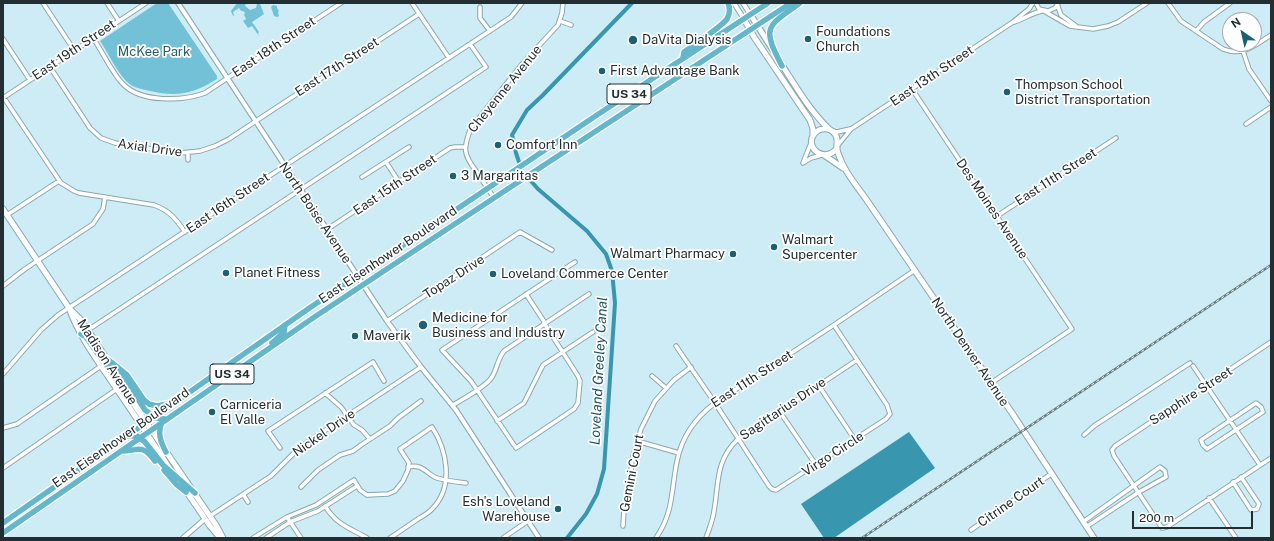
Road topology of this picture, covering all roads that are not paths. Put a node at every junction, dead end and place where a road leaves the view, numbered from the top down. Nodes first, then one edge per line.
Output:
1 (43, 3) edge
2 (107, 3) edge
3 (146, 3) edge
4 (178, 3) edge
5 (341, 3) edge
6 (412, 3) edge
7 (522, 3) edge
8 (563, 3) edge
9 (728, 3) edge
10 (734, 3) edge
11 (743, 3) edge
12 (768, 3) edge
13 (791, 3) edge
14 (800, 3) edge
15 (1035, 3) edge
16 (1147, 3) edge
17 (1168, 3) edge
18 (1230, 3) edge
19 (1058, 4) edge
20 (480, 7) dead end
21 (1043, 11) junction
22 (419, 14) junction
23 (750, 14) junction
24 (744, 19) junction
25 (119, 21) junction
26 (560, 21) junction
27 (1013, 22) junction
28 (571, 25) dead end
29 (756, 26) junction
30 (1076, 26) junction
31 (750, 30) junction
32 (490, 31) junction
33 (1196, 31) junction
34 (1271, 35) edge
35 (93, 38) junction
36 (3, 39) edge
37 (1262, 40) edge
38 (470, 44) junction
39 (1222, 48) edge
40 (74, 50) junction
41 (1243, 52) edge
42 (449, 58) junction
43 (683, 58) junction
44 (782, 66) junction
45 (50, 67) junction
46 (227, 78) junction
47 (30, 80) junction
48 (912, 89) junction
49 (3, 98) edge
50 (1271, 101) edge
51 (1271, 107) edge
52 (255, 121) junction
53 (1246, 124) dead end
54 (852, 129) junction
55 (830, 130) junction
56 (813, 137) junction
57 (1116, 138) dead end
58 (837, 146) junction
59 (409, 147) dead end
60 (465, 147) junction
61 (188, 153) junction
62 (823, 155) junction
63 (188, 160) dead end
64 (386, 162) junction
65 (284, 166) junction
66 (844, 169) junction
67 (362, 177) dead end
68 (59, 181) junction
69 (399, 182) junction
70 (488, 189) junction
71 (300, 190) junction
72 (105, 197) junction
73 (494, 198) junction
74 (3, 209) edge
75 (7, 215) junction
76 (997, 216) junction
77 (326, 230) junction
78 (185, 232) junction
79 (552, 250) dead end
80 (38, 261) junction
81 (575, 262) dead end
82 (915, 270) junction
83 (357, 276) junction
84 (363, 285) junction
85 (3, 286) edge
86 (526, 294) junction
87 (589, 294) dead end
88 (69, 308) junction
89 (387, 321) junction
90 (544, 323) junction
91 (285, 325) junction
92 (834, 325) junction
93 (88, 330) junction
94 (593, 332) dead end
95 (81, 334) junction
96 (1271, 342) edge
97 (676, 346) dead end
98 (563, 352) junction
99 (257, 357) junction
100 (106, 358) junction
101 (857, 360) junction
102 (101, 366) junction
103 (421, 367) junction
104 (691, 367) junction
105 (115, 372) junction
106 (3, 374) edge
107 (652, 376) dead end
108 (384, 381) dead end
109 (991, 383) junction
110 (818, 386) junction
111 (1206, 386) junction
112 (666, 388) junction
113 (117, 390) junction
114 (477, 390) junction
115 (325, 393) junction
116 (421, 401) dead end
117 (172, 403) junction
118 (715, 403) junction
119 (453, 405) junction
120 (780, 412) junction
121 (347, 416) junction
122 (153, 417) junction
123 (168, 418) junction
124 (163, 421) junction
125 (497, 421) junction
126 (1230, 421) junction
127 (143, 424) junction
128 (3, 428) edge
129 (1236, 430) junction
130 (148, 432) junction
131 (1084, 435) dead end
132 (125, 437) junction
133 (140, 438) junction
134 (370, 439) junction
135 (738, 439) junction
136 (855, 440) junction
137 (637, 441) junction
138 (280, 448) dead end
139 (121, 451) junction
140 (166, 452) junction
141 (679, 453) junction
142 (1271, 458) edge
143 (816, 465) junction
144 (1260, 465) junction
145 (408, 466) junction
146 (3, 468) edge
147 (1052, 474) junction
148 (175, 475) junction
149 (1241, 477) junction
150 (446, 480) junction
151 (1234, 482) junction
152 (466, 483) dead end
153 (1134, 485) junction
154 (357, 486) junction
155 (301, 487) dead end
156 (186, 492) junction
157 (1139, 492) junction
158 (195, 493) junction
159 (243, 494) junction
160 (1209, 498) junction
161 (322, 501) junction
162 (248, 502) dead end
163 (325, 507) junction
164 (208, 517) junction
165 (287, 517) junction
166 (528, 521) junction
167 (290, 522) junction
168 (1083, 522) junction
169 (3, 523) edge
170 (623, 526) dead end
171 (1086, 527) junction
172 (970, 530) dead end
173 (3, 533) edge
174 (183, 538) edge
175 (222, 538) edge
176 (253, 538) edge
177 (266, 538) edge
178 (301, 538) edge
179 (366, 538) edge
180 (390, 538) edge
181 (503, 538) edge
182 (539, 538) edge
183 (656, 538) edge
184 (706, 538) edge
185 (1094, 538) edge
186 (1236, 538) edge

1 - 40 street
2 - 25 street
3 - 25 street, East 19th Street
4 - 46 street, North Boise Avenue
5 - 46 street, East 18th Street
6 - 22 street
7 - 32 street, East 16th Street
8 - 26 street, Cheyenne Avenue
9 - 43 highway
10 - 24 street
11 - 23 street
12 - 23 highway, East Eisenhower Boulevard / US 34
13 - 29 highway, East Eisenhower Boulevard / US 34
14 - 44 highway
15 - 21 street
15 - 27 street, East 13th Street
16 - 30 street
17 - 33 street
18 - 33 street
19 - 21 street, East 13th Street
19 - 30 street
20 - 32 street
21 - 27 street, East 13th Street
21 - 30 street
22 - 42 street
22 - 52 street, East 17th Street
23 - 24 highway, East Eisenhower Boulevard / US 34
23 - 29 main road
24 - 31 main road
24 - 43 highway, East Eisenhower Boulevard / US 34
25 - 35 street, East 19th Street
26 - 28 street
26 - 60 street, Cheyenne Avenue
27 - 48 street, East 13th Street
29 - 31 highway, East Eisenhower Boulevard / US 34
29 - 44 main road
31 - 56 main road
31 - 73 highway, East Eisenhower Boulevard / US 34
32 - 38 street, East 16th Street
33 - 39 street
34 - 37 street
35 - 40 street, East 19th Street
35 - 46 street, East 18th Street
36 - 47 street
38 - 42 street, East 16th Street
38 - 71 street
40 - 45 street, East 19th Street
41 - 50 street
42 - 65 street, East 16th Street
43 - 70 highway, East Eisenhower Boulevard / US 34
44 - 55 main road
45 - 47 street, East 19th Street
45 - 61 street, Axial Drive
46 - 52 street, North Boise Avenue
47 - 49 street, East 19th Street
48 - 54 street, East 13th Street
48 - 76 street, Des Moines Avenue
49 - 68 street
51 - 53 street
52 - 61 street, Axial Drive
52 - 65 street, North Boise Avenue
54 - 55 street, East 13th Street
54 - 58 street, East 13th Street
55 - 56 main road
55 - 58 main road
56 - 62 main road
56 - 62 street
57 - 76 street, East 11th Street
58 - 62 main road
58 - 66 main road, North Denver Avenue
59 - 64 street
60 - 69 street, East 15th Street
60 - 70 street, Cheyenne Avenue
61 - 63 street
62 - 66 main road, North Denver Avenue
64 - 67 street
64 - 69 street
65 - 71 street, North Boise Avenue
65 - 78 street, East 16th Street
66 - 82 main road, North Denver Avenue
68 - 72 street
68 - 75 street
69 - 77 street, East 15th Street
70 - 73 street, Cheyenne Avenue
70 - 83 highway, East Eisenhower Boulevard / US 34
71 - 77 street, North Boise Avenue
71 - 93 street
72 - 78 street
72 - 80 street
73 - 84 highway, East Eisenhower Boulevard / US 34
74 - 75 main road, Madison Avenue
75 - 80 main road, Madison Avenue
76 - 109 street, Des Moines Avenue
77 - 83 street, North Boise Avenue
78 - 88 street, East 16th Street
79 - 89 street, Topaz Drive
80 - 85 street
80 - 88 main road, Madison Avenue
81 - 86 street
82 - 92 street, East 11th Street
82 - 109 main road, North Denver Avenue
83 - 84 street, North Boise Avenue
83 - 91 highway, East Eisenhower Boulevard / US 34
84 - 89 street, North Boise Avenue
84 - 99 highway, East Eisenhower Boulevard / US 34
86 - 90 street
86 - 114 street
87 - 90 street
88 - 93 main road, Madison Avenue
88 - 95 main road, Madison Avenue
88 - 106 street, East 16th Street
89 - 103 street, North Boise Avenue
90 - 98 street
90 - 114 street
91 - 99 highway
91 - 117 highway, East Eisenhower Boulevard / US 34
92 - 101 street, Virgo Circle
92 - 118 street, East 11th Street
93 - 100 main road, Madison Avenue
94 - 98 street
95 - 102 main road, Madison Avenue
95 - 105 highway
96 - 111 street, Sapphire Street
97 - 104 street, Virgo Circle
98 - 125 street
98 - 125 street
99 - 123 highway, East Eisenhower Boulevard / US 34
100 - 105 main road, Madison Avenue
100 - 117 highway
101 - 110 street, Sagittarius Drive
101 - 136 street, Virgo Circle
102 - 113 main road, Madison Avenue
102 - 128 street
103 - 119 street, North Boise Avenue
103 - 121 street, Nickel Drive
104 - 112 street, Gemini Court
104 - 118 street, Virgo Circle
105 - 122 highway
105 - 127 main road, Madison Avenue
107 - 112 street
108 - 115 street
109 - 147 main road, North Denver Avenue
110 - 120 street, Sagittarius Drive
110 - 136 street
111 - 126 street
111 - 131 street
111 - 153 street, Sapphire Street
112 - 137 street, Gemini Court
113 - 127 main road, Madison Avenue
113 - 146 street
114 - 119 street
114 - 125 street
115 - 121 street
115 - 138 street
116 - 134 street
117 - 122 highway, East Eisenhower Boulevard / US 34
118 - 135 street, Virgo Circle
118 - 141 street, East 11th Street
119 - 166 street, North Boise Avenue
120 - 135 street, Sagittarius Drive
120 - 143 street
121 - 134 street
121 - 159 street, Nickel Drive
122 - 123 highway
122 - 127 highway, East Eisenhower Boulevard / US 34
123 - 124 highway, East Eisenhower Boulevard / US 34
124 - 130 highway, East Eisenhower Boulevard / US 34
124 - 140 highway
126 - 129 street
126 - 129 street
126 - 129 street
127 - 130 main road, Madison Avenue
127 - 132 highway, East Eisenhower Boulevard / US 34
129 - 144 street
130 - 133 highway, East Eisenhower Boulevard / US 34
130 - 140 main road, Madison Avenue
130 - 148 main road, Madison Avenue
132 - 133 highway
132 - 169 highway, East Eisenhower Boulevard / US 34
133 - 139 highway, East Eisenhower Boulevard / US 34
133 - 148 highway
134 - 155 street
135 - 143 street, Virgo Circle
135 - 184 street, Sagittarius Drive
136 - 143 street, Virgo Circle
137 - 141 street
137 - 170 street, Gemini Court
139 - 156 highway
139 - 173 highway, East Eisenhower Boulevard / US 34
140 - 158 main road, Madison Avenue
141 - 183 street, East 11th Street
142 - 144 street
144 - 149 street
145 - 150 street
145 - 150 street
145 - 154 street
147 - 168 main road, North Denver Avenue
147 - 172 street, Citrine Court
148 - 156 main road, Madison Avenue
148 - 158 highway
149 - 151 street
149 - 151 street
150 - 152 street
150 - 180 street
151 - 160 street
153 - 157 street
153 - 157 street
153 - 168 street
154 - 161 street
154 - 163 street
156 - 164 main road, Madison Avenue
157 - 160 street
157 - 171 street
158 - 164 main road, Madison Avenue
159 - 162 street
159 - 164 street, Nickel Drive
160 - 186 street
161 - 163 street
161 - 165 street
163 - 167 street
163 - 179 street
164 - 174 street, Nickel Drive
164 - 175 main road, Madison Avenue
165 - 167 street
165 - 176 street
166 - 181 street
166 - 182 street, North Boise Avenue
167 - 177 street
167 - 178 street
168 - 171 main road, North Denver Avenue
171 - 185 main road, North Denver Avenue

